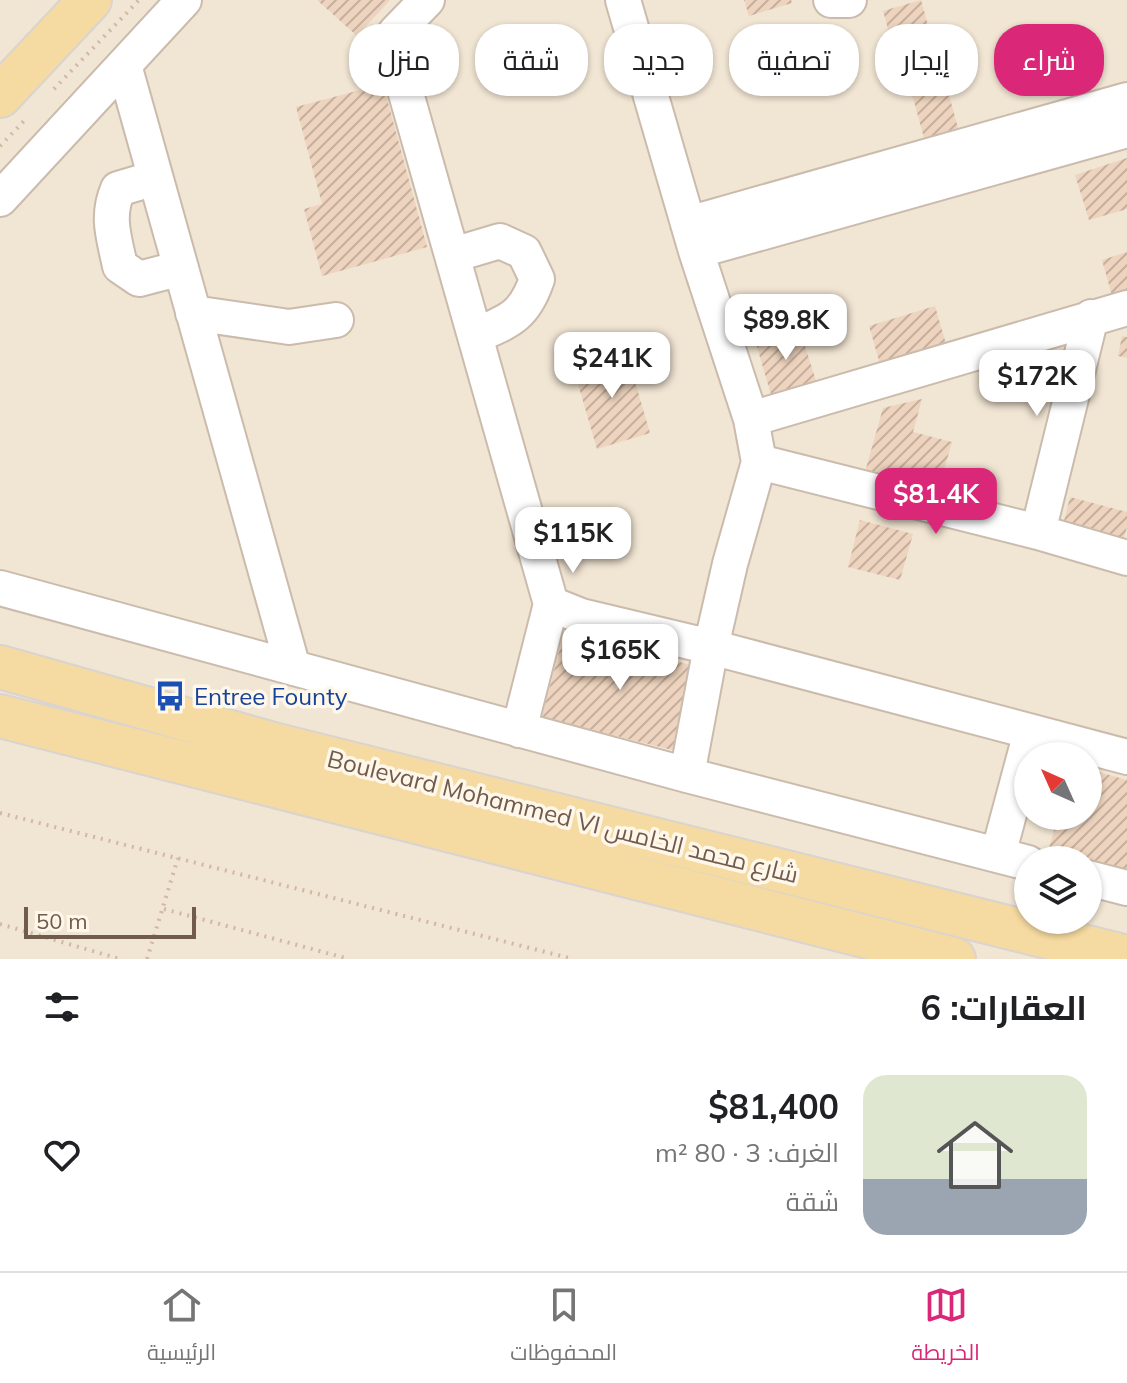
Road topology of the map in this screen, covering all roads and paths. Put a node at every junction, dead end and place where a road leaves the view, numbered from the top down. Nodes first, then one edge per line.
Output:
1 (90, 0) edge
2 (139, 0) edge
3 (184, 0) edge
4 (427, 0) edge
5 (623, 0) edge
6 (831, 0) edge
7 (849, 0) edge
8 (124, 65) junction
9 (54, 89) dead end
10 (1127, 100) edge
11 (16, 104) edge
12 (1127, 130) edge
13 (0, 146) edge
14 (155, 178) junction
15 (0, 199) edge
16 (692, 238) junction
17 (453, 255) junction
18 (181, 268) junction
19 (1127, 308) edge
20 (193, 313) junction
21 (1091, 317) junction
22 (336, 320) dead end
23 (475, 336) junction
24 (751, 419) junction
25 (759, 462) junction
26 (1038, 532) junction
27 (1127, 558) edge
28 (0, 588) edge
29 (551, 604) junction
30 (711, 647) junction
31 (0, 667) edge
32 (293, 668) junction
33 (0, 716) edge
34 (519, 730) junction
35 (1031, 732) junction
36 (1127, 757) edge
37 (687, 775) junction
38 (0, 813) edge
39 (178, 858) junction
40 (1013, 859) edge
41 (1102, 882) edge
42 (1127, 888) edge
43 (164, 909) junction
44 (0, 924) edge
45 (1127, 957) edge
46 (120, 959) edge
47 (147, 959) edge
48 (349, 959) edge
49 (573, 959) edge
50 (954, 959) edge

1 - 11 main road
2 - 9 path
3 - 8 street
4 - 17 street
5 - 16 street
6 - 7 street
8 - 14 street
8 - 15 street
10 - 16 street
11 - 13 path
12 - 16 street
14 - 18 street
14 - 18 street
16 - 24 street
17 - 23 street
17 - 23 street
18 - 20 street
19 - 21 street
20 - 22 street
20 - 32 street
21 - 24 street
21 - 26 street
23 - 29 street
24 - 25 street
25 - 26 street
25 - 30 street
26 - 27 street
28 - 32 street
29 - 30 street
29 - 34 street
30 - 35 street
30 - 37 street
31 - 45 main road, Boulevard Mohammed VI شارع محمد الخامس
32 - 34 street
33 - 50 main road, Boulevard Mohammed VI شارع محمد الخامس
34 - 37 street
35 - 36 street
35 - 40 street
37 - 40 street
38 - 39 path
39 - 43 path
39 - 49 path
41 - 42 street
43 - 47 path
43 - 48 path
44 - 46 path

